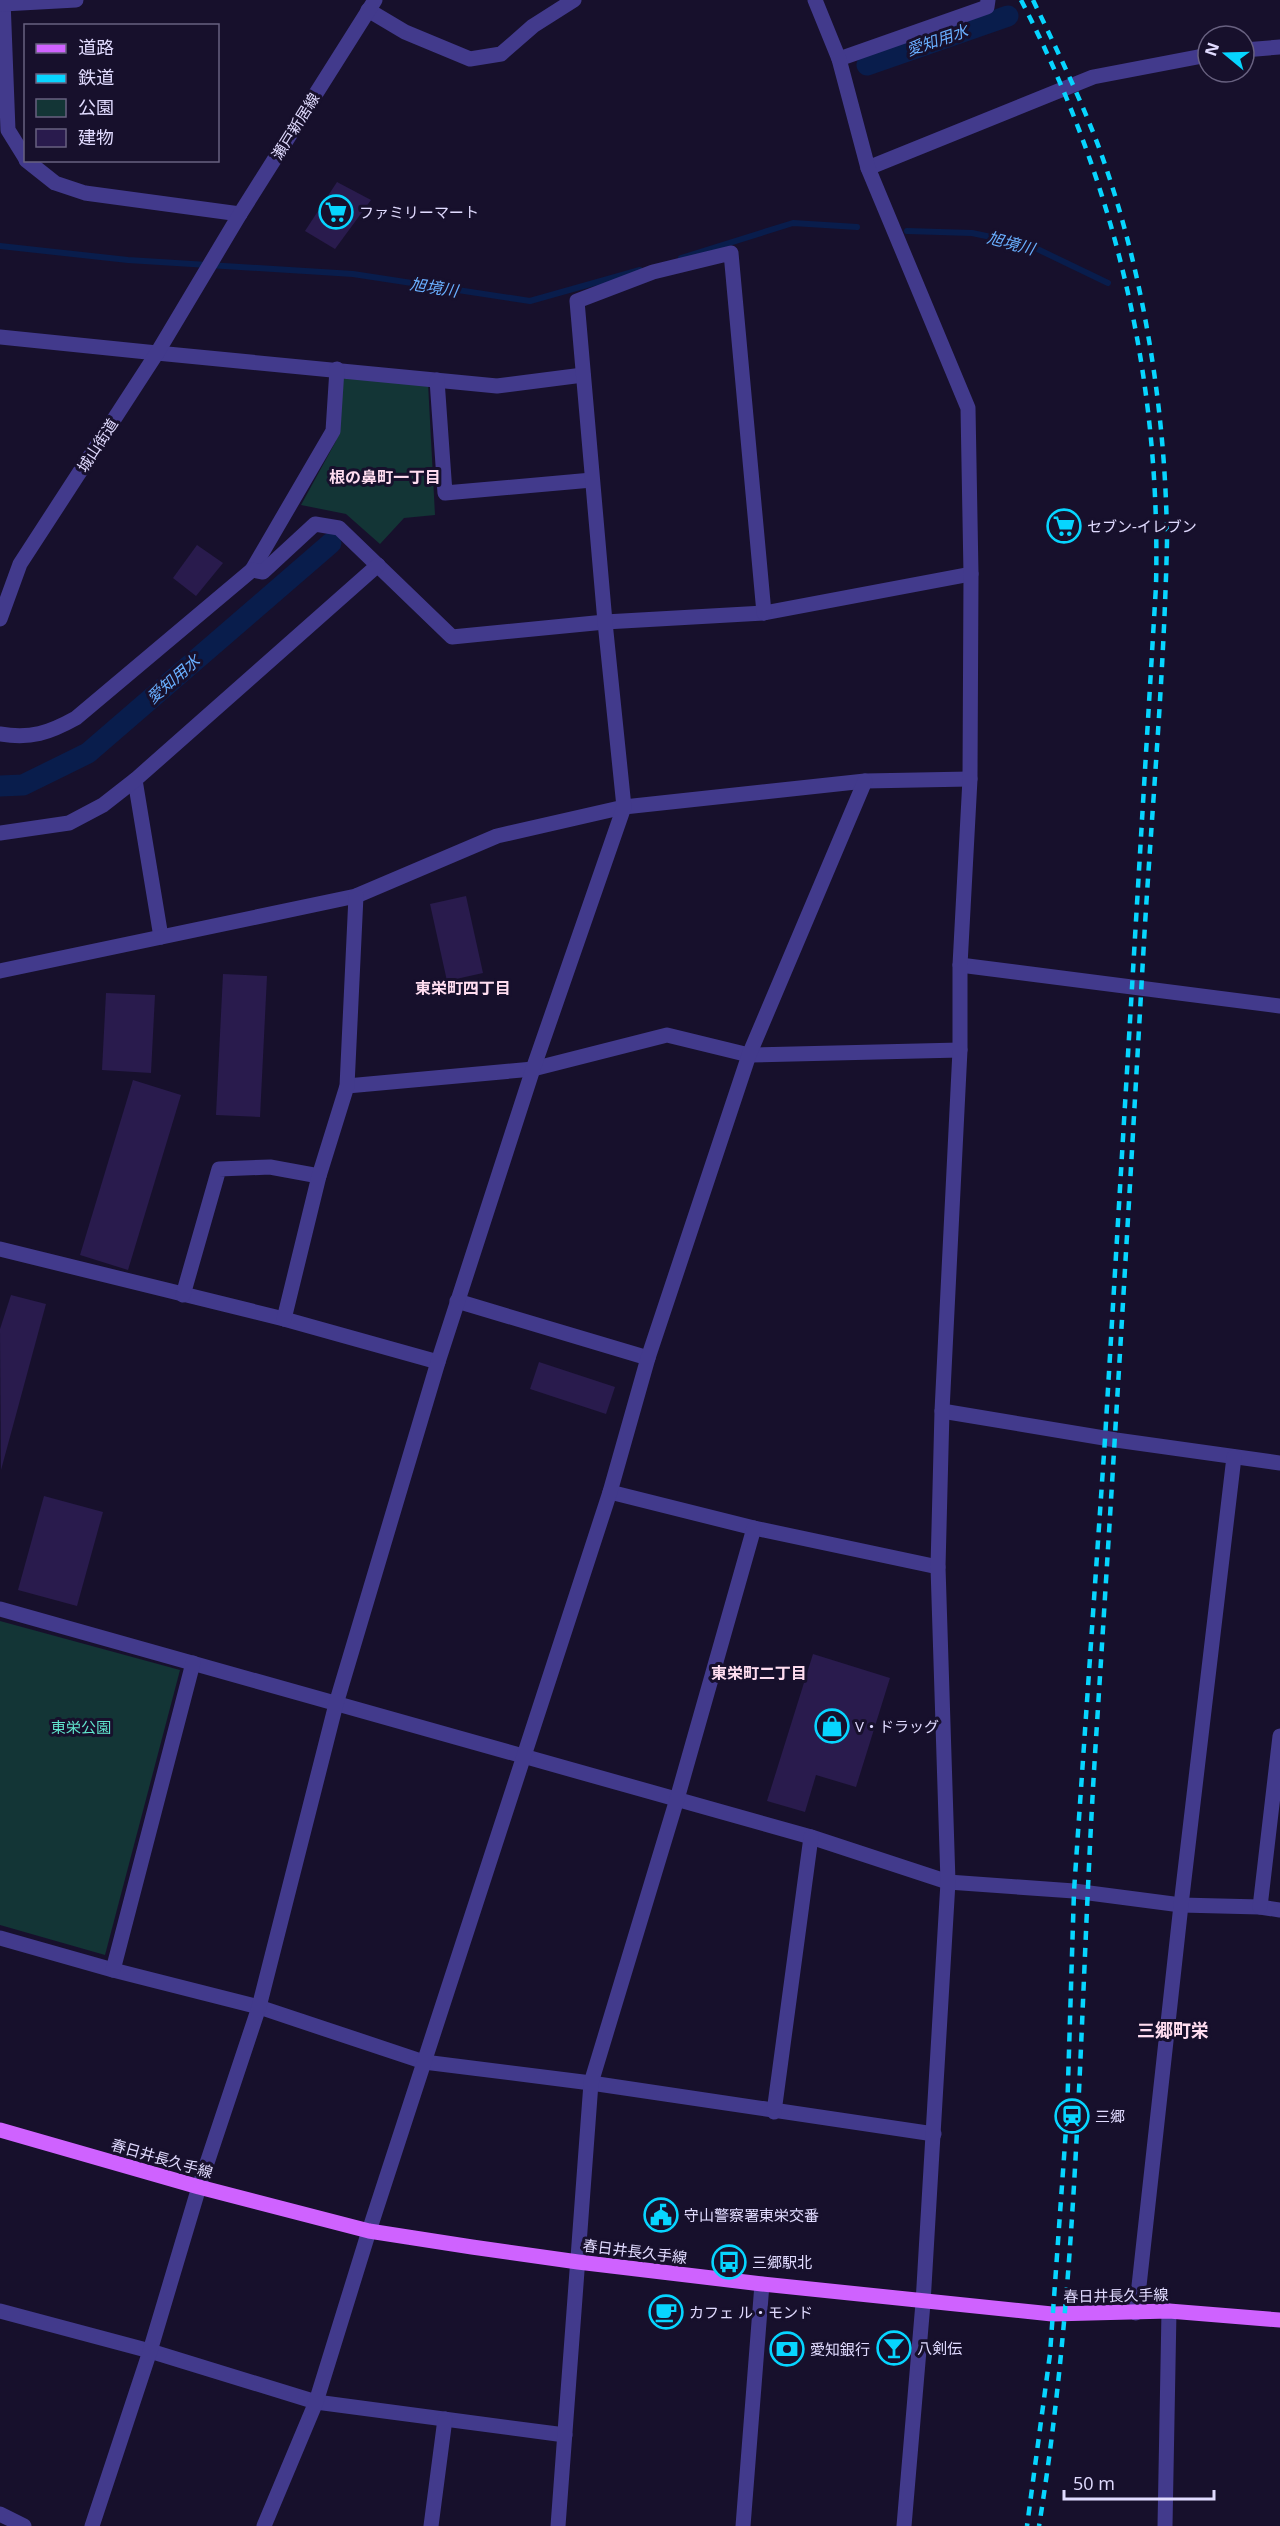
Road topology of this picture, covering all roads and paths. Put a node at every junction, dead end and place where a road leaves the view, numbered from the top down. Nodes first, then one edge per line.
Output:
1 (76, 0) edge
2 (574, 0) edge
3 (815, 0) edge
4 (988, 0) edge
5 (3, 2) edge
6 (372, 5) edge
7 (2, 23) edge
8 (1280, 47) edge
9 (1256, 49) edge
10 (1196, 57) edge
11 (839, 59) junction
12 (24, 157) edge
13 (29, 162) edge
14 (868, 168) junction
15 (240, 214) junction
16 (204, 274) joint
17 (0, 337) edge
18 (157, 353) junction
19 (337, 369) junction
20 (583, 375) junction
21 (437, 380) junction
22 (592, 480) junction
23 (378, 565) junction
24 (252, 570) junction
25 (971, 574) junction
26 (764, 613) junction
27 (0, 619) edge
28 (605, 622) junction
29 (0, 734) edge
30 (970, 779) junction
31 (135, 780) junction
32 (865, 781) junction
33 (624, 807) junction
34 (0, 833) edge
35 (356, 896) junction
36 (161, 937) junction
37 (960, 965) junction
38 (0, 971) edge
39 (1280, 1006) edge
40 (960, 1050) junction
41 (749, 1055) junction
42 (533, 1069) junction
43 (347, 1086) junction
44 (319, 1176) junction
45 (0, 1249) edge
46 (183, 1295) junction
47 (458, 1301) junction
48 (284, 1319) junction
49 (648, 1358) junction
50 (438, 1362) junction
51 (942, 1411) junction
52 (1234, 1457) junction
53 (1280, 1463) edge
54 (610, 1492) junction
55 (754, 1528) junction
56 (938, 1567) junction
57 (0, 1609) edge
58 (193, 1662) junction
59 (336, 1704) junction
60 (1280, 1736) edge
61 (522, 1756) junction
62 (677, 1799) junction
63 (811, 1837) junction
64 (948, 1882) junction
65 (1181, 1905) junction
66 (1260, 1908) junction
67 (1280, 1910) edge
68 (0, 1938) edge
69 (113, 1970) junction
70 (259, 2007) junction
71 (424, 2062) junction
72 (591, 2083) junction
73 (774, 2112) junction
74 (0, 2130) edge
75 (934, 2134) junction
76 (199, 2187) junction
77 (369, 2231) junction
78 (578, 2262) junction
79 (762, 2284) junction
80 (923, 2302) junction
81 (0, 2311) edge
82 (1169, 2311) junction
83 (1136, 2313) junction
84 (1280, 2320) edge
85 (150, 2351) junction
86 (316, 2402) junction
87 (445, 2419) junction
88 (565, 2435) junction
89 (0, 2514) edge
90 (24, 2526) edge
91 (92, 2526) edge
92 (264, 2526) edge
93 (430, 2526) edge
94 (558, 2526) edge
95 (743, 2526) edge
96 (904, 2526) edge
97 (1165, 2526) edge

1 - 5 street
2 - 6 street
3 - 11 street
4 - 11 street
5 - 7 street
6 - 15 street, 瀬戸新居線
7 - 12 street
8 - 9 street
10 - 14 street
11 - 14 street
13 - 15 street
14 - 25 street
15 - 16 street, 瀬戸新居線
16 - 18 street, 城山街道
17 - 18 street
18 - 19 street
18 - 27 street, 城山街道
19 - 21 street
19 - 24 street
20 - 21 street
20 - 22 street
20 - 26 street
21 - 22 street
22 - 28 street
23 - 24 street
23 - 28 street
23 - 31 street
24 - 29 street
25 - 26 street
25 - 30 street
26 - 28 street
28 - 33 street
30 - 32 street
30 - 37 street
31 - 34 street
31 - 36 street
32 - 33 street
32 - 41 street
33 - 35 street
33 - 42 street
35 - 36 street
35 - 43 street
36 - 38 street
37 - 39 street
37 - 40 street
40 - 41 street
40 - 51 street
41 - 42 street
41 - 49 street
42 - 43 street
42 - 47 street
43 - 44 street
44 - 46 street
44 - 48 street
45 - 46 street
46 - 48 street
47 - 49 street
47 - 50 street
48 - 50 street
49 - 54 street
50 - 59 street
51 - 52 street
51 - 56 street
52 - 53 street
52 - 65 street
54 - 55 street
54 - 61 street
55 - 56 street
55 - 62 street
56 - 64 street
57 - 58 street
58 - 59 street
58 - 69 street
59 - 61 street
59 - 70 street
60 - 66 street
61 - 62 street
61 - 71 street
62 - 63 street
62 - 72 street
63 - 64 street
63 - 73 street
64 - 65 street
64 - 75 street
65 - 66 street
65 - 83 street
66 - 67 street
68 - 69 street
69 - 70 street
70 - 71 street
70 - 76 street
71 - 72 street
71 - 77 street
72 - 73 street
72 - 78 street
73 - 75 street
74 - 76 main road, 春日井長久手線
75 - 80 street
76 - 77 main road, 春日井長久手線
76 - 85 street
77 - 78 main road, 春日井長久手線
77 - 86 street
78 - 79 main road, 春日井長久手線
78 - 88 street
79 - 80 main road, 春日井長久手線
79 - 95 street
80 - 83 main road, 春日井長久手線
80 - 96 street
81 - 85 street
82 - 83 main road, 春日井長久手線
82 - 84 main road, 春日井長久手線
82 - 97 street
85 - 86 street
85 - 91 street
86 - 87 street
86 - 92 street
87 - 88 street
87 - 93 street
88 - 94 street
89 - 90 street

